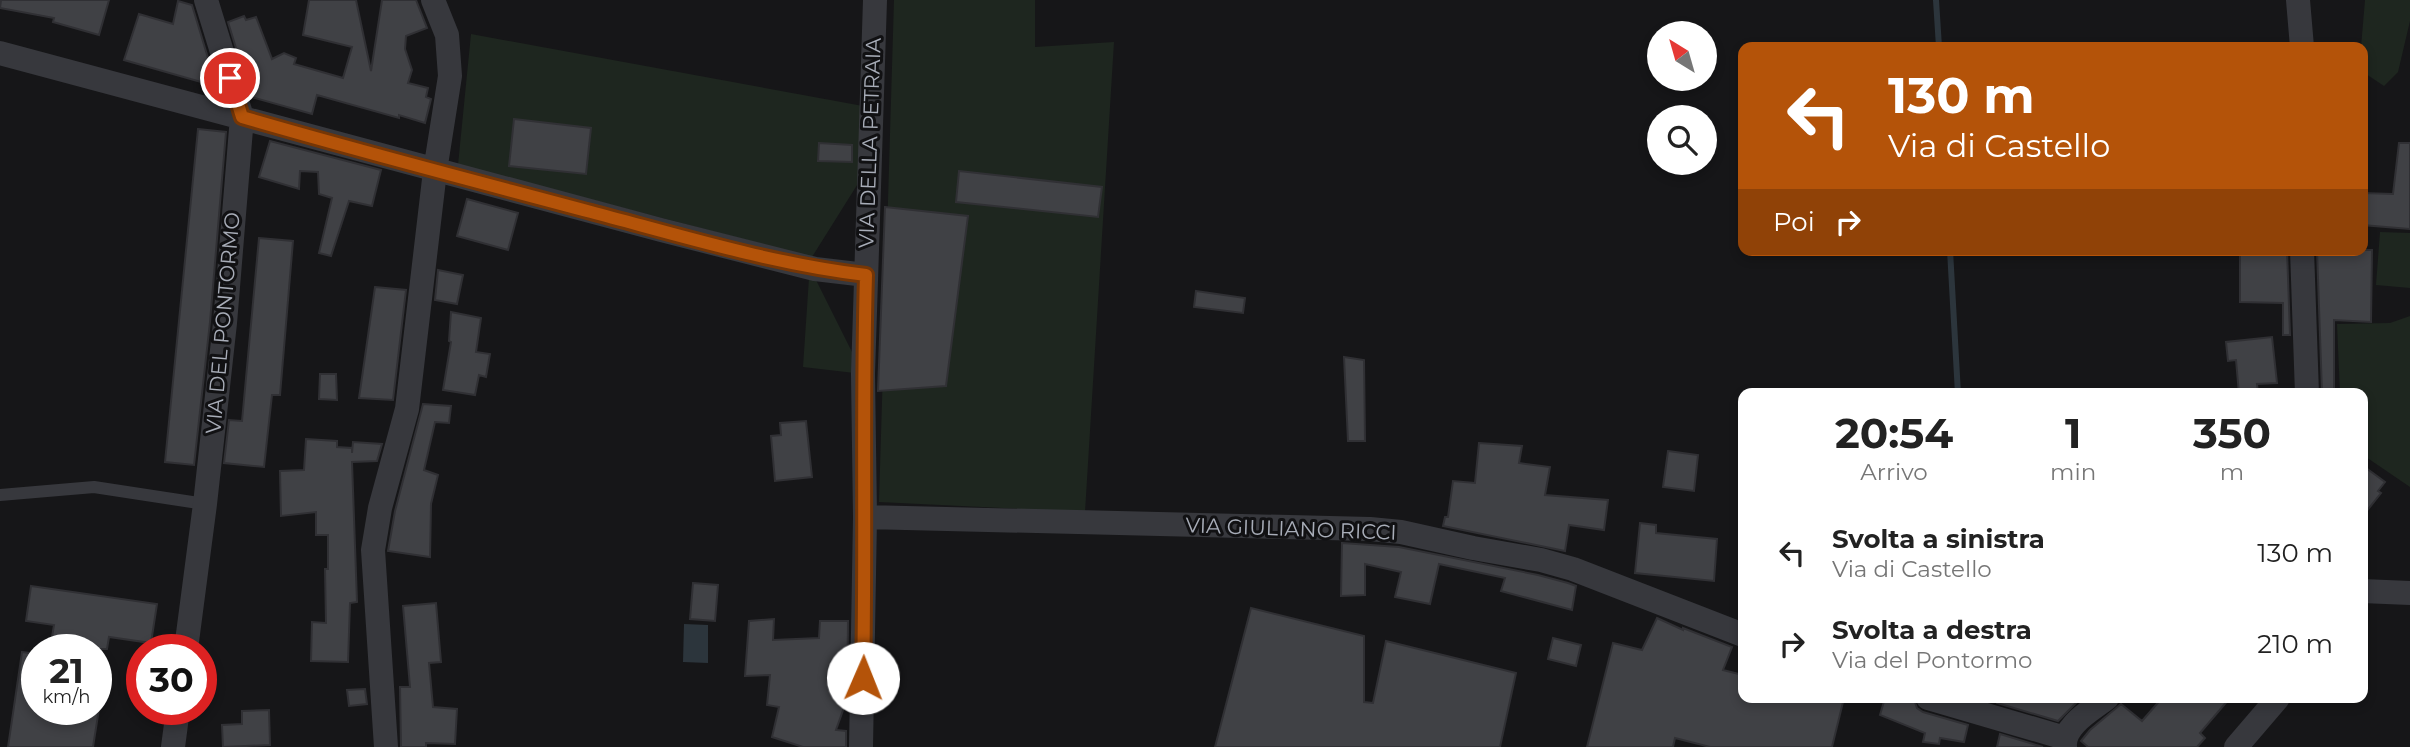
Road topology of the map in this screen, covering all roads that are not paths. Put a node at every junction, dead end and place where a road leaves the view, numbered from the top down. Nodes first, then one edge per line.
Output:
1 (206, 0) edge
2 (433, 0) edge
3 (875, 0) edge
4 (2298, 0) edge
5 (2302, 42) edge
6 (0, 52) edge
7 (242, 117) junction
8 (435, 172) junction
9 (2302, 256) edge
10 (866, 275) junction
11 (2307, 388) edge
12 (0, 495) edge
13 (205, 503) junction
14 (865, 517) junction
15 (2368, 591) edge
16 (2410, 593) edge
17 (1738, 633) edge
18 (188, 634) edge
19 (1944, 703) edge
20 (2101, 703) edge
21 (2274, 703) edge
22 (176, 725) edge
23 (2065, 742) edge
24 (173, 747) edge
25 (386, 747) edge
26 (861, 747) edge
27 (2236, 747) edge

1 - 7 street, VIA DEL PONTORMO
2 - 8 street
3 - 10 street, VIA DELLA PETRAIA
4 - 5 street
6 - 7 street
7 - 8 street
7 - 13 street, VIA DEL PONTORMO
8 - 10 street
8 - 25 street
9 - 11 street
10 - 14 street, VIA DELLA PETRAIA
12 - 13 lane
13 - 18 street, VIA DEL PONTORMO
14 - 17 street, VIA GIULIANO RICCI
14 - 26 street, VIA DELLA PETRAIA
15 - 16 street
19 - 23 street
20 - 23 street
21 - 27 street
22 - 24 street

